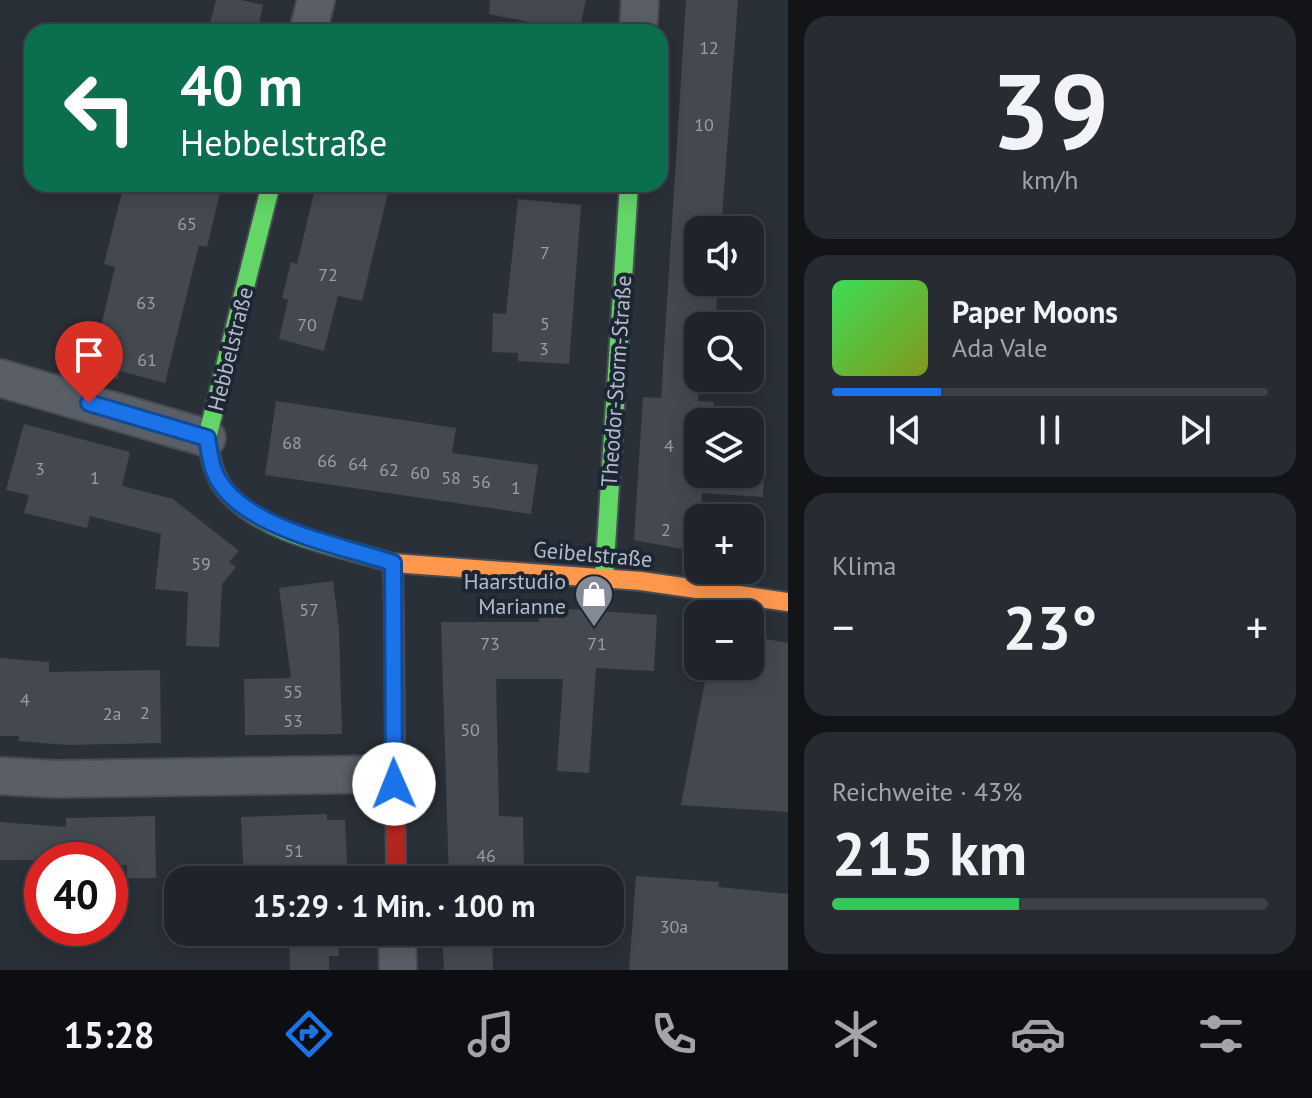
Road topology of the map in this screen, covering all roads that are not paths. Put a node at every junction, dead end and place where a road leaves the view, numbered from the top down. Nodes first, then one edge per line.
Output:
1 (316, 0) edge
2 (640, 0) edge
3 (310, 24) edge
4 (638, 24) edge
5 (269, 192) edge
6 (628, 192) edge
7 (0, 378) edge
8 (207, 438) junction
9 (393, 563) junction
10 (604, 578) junction
11 (788, 602) edge
12 (394, 774) junction
13 (0, 776) edge
14 (396, 866) edge
15 (397, 946) edge
16 (398, 970) edge

1 - 3 street
2 - 4 street
5 - 8 street, Hebbelstraße
6 - 10 street, Theodor-Storm-Straße
7 - 8 street
8 - 9 street, Hebbelstraße
9 - 10 street, Geibelstraße
9 - 12 street
10 - 11 street, Geibelstraße
12 - 13 street
12 - 14 street
15 - 16 street

